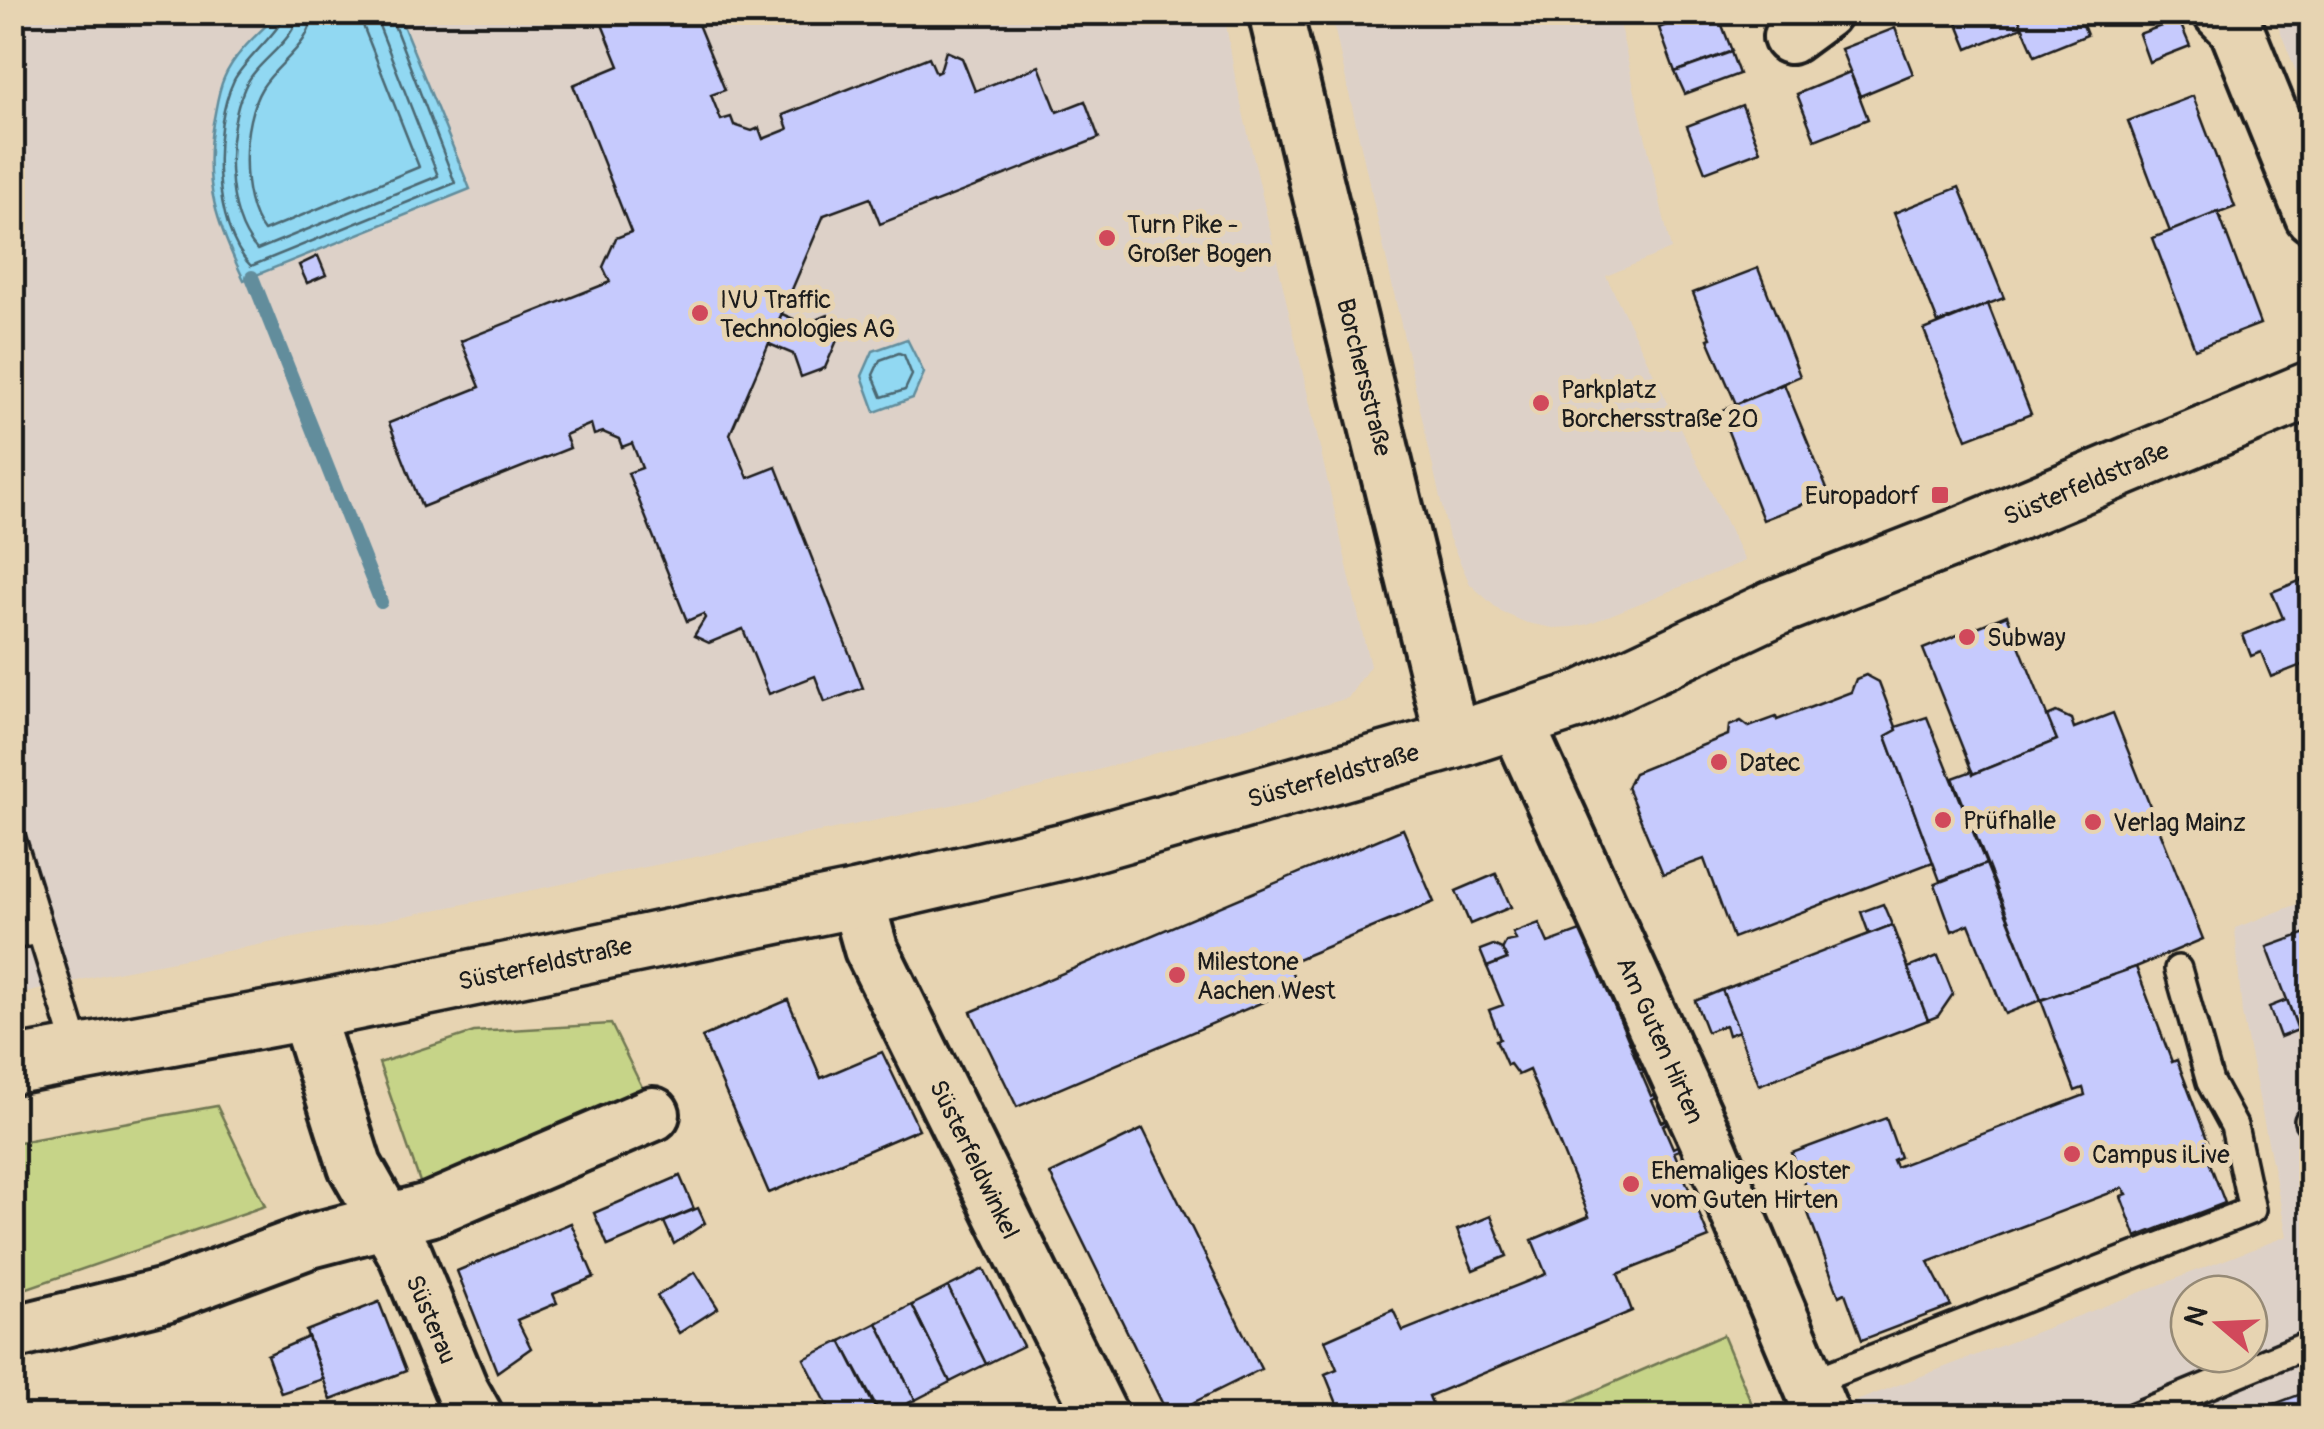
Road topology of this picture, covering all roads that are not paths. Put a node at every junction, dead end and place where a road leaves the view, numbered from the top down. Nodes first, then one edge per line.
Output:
1 (1275, 12) edge
2 (2220, 12) edge
3 (2312, 216) edge
4 (2312, 389) edge
5 (1516, 721) junction
6 (1453, 742) junction
7 (12, 839) edge
8 (857, 899) junction
9 (40, 931) junction
10 (12, 936) edge
11 (2178, 968) dead end
12 (306, 1012) junction
13 (78, 1052) junction
14 (12, 1066) edge
15 (653, 1114) dead end
16 (386, 1222) junction
17 (12, 1333) edge
18 (2312, 1343) edge
19 (1816, 1400) edge
20 (476, 1416) edge
21 (1101, 1416) edge
22 (2134, 1416) edge

1 - 6 street, Borchersstraße
2 - 3 street
4 - 5 street, Süsterfeldstraße
5 - 6 street, Süsterfeldstraße
5 - 19 street, Am Guten Hirten
6 - 8 street, Süsterfeldstraße
7 - 9 lane
8 - 12 street, Süsterfeldstraße
8 - 21 street, Süsterfeldwinkel
9 - 10 lane
9 - 13 lane
11 - 19 lane
12 - 13 street, Süsterfeldstraße
12 - 16 street
13 - 14 street, Süsterfeldstraße
15 - 16 street
16 - 17 street
16 - 20 street, Süsterau
18 - 22 lane

